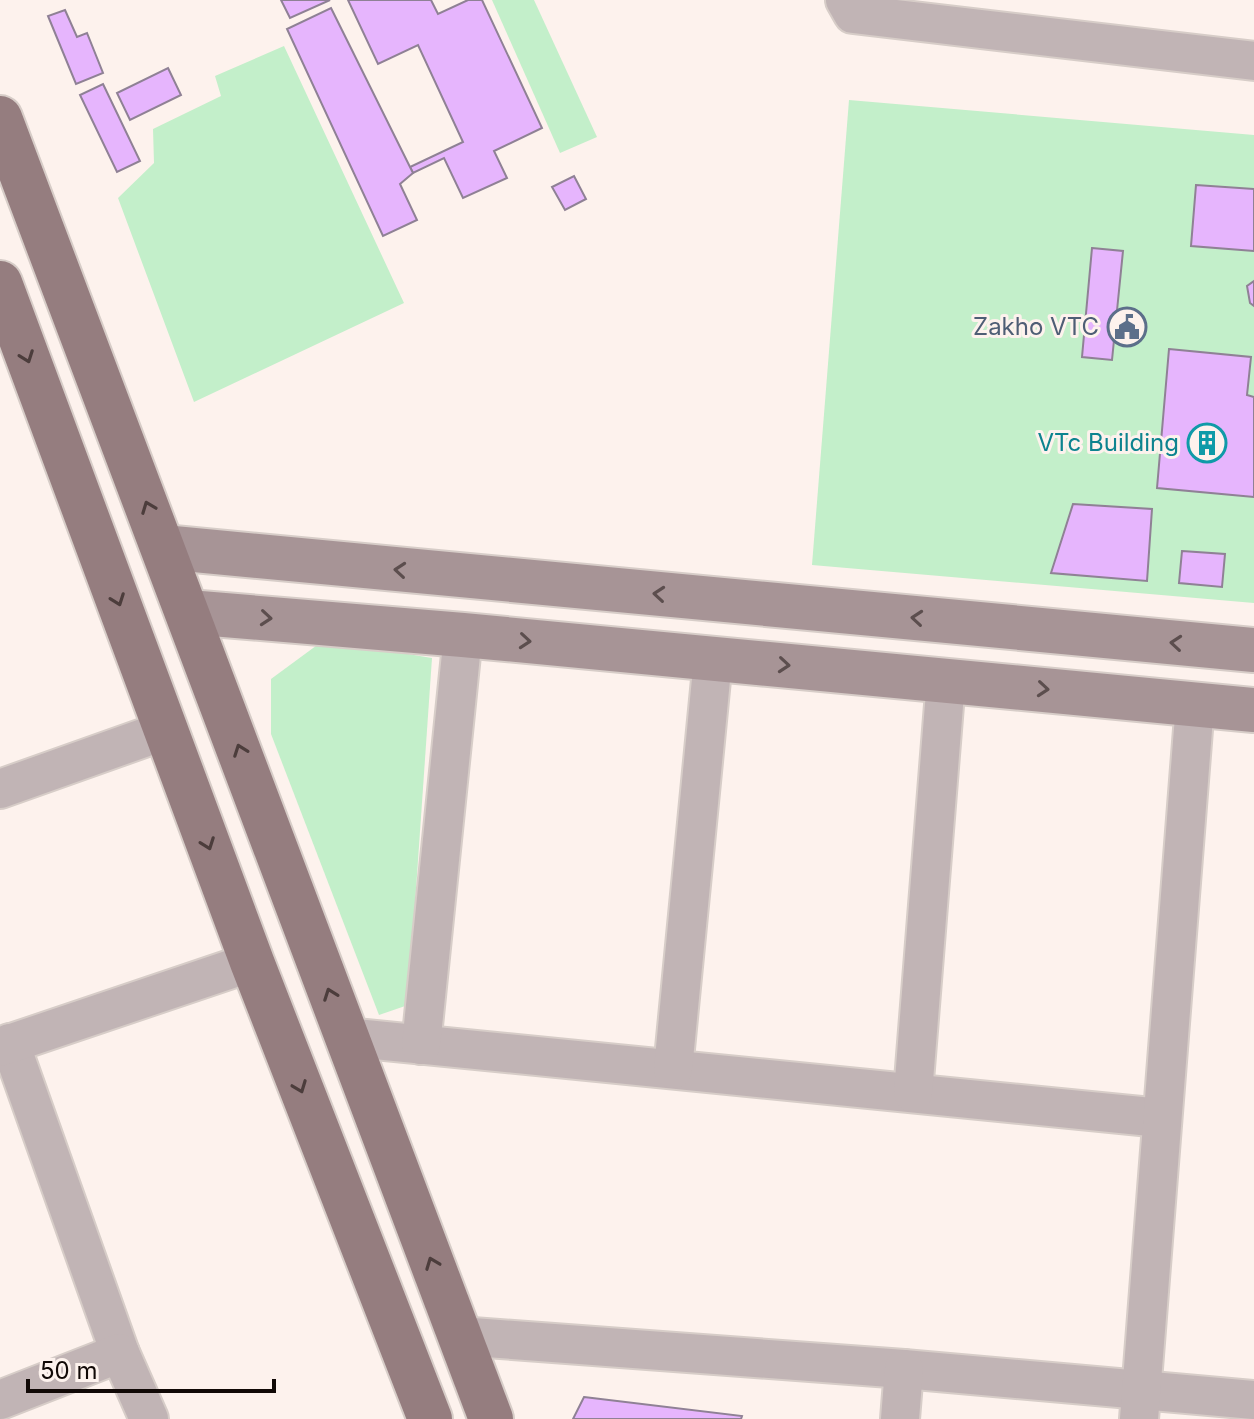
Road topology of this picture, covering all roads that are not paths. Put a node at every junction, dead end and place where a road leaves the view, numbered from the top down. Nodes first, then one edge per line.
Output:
1 (845, 0) edge
2 (1254, 61) edge
3 (0, 118) edge
4 (0, 283) edge
5 (163, 547) junction
6 (188, 612) junction
7 (463, 635) junction
8 (1254, 650) edge
9 (713, 659) junction
10 (946, 680) junction
11 (1195, 704) junction
12 (1254, 710) edge
13 (166, 730) junction
14 (0, 789) edge
15 (252, 962) junction
16 (345, 1037) junction
17 (5, 1045) edge
18 (421, 1045) junction
19 (673, 1069) junction
20 (913, 1093) junction
21 (1161, 1118) junction
22 (459, 1336) junction
23 (120, 1353) junction
24 (904, 1369) junction
25 (0, 1400) edge
26 (1254, 1400) edge
27 (1140, 1404) edge
28 (149, 1419) edge
29 (430, 1419) edge
30 (491, 1419) edge
31 (900, 1419) edge

1 - 2 street
5 -> 3 main road
4 -> 13 main road
5 - 6 main road
8 -> 5 main road
6 -> 7 main road
16 -> 6 main road
7 -> 9 main road
7 - 18 street
9 -> 10 main road
9 - 19 street
10 -> 11 main road
10 - 20 street
11 - 12 main road
11 - 21 street
13 - 14 street
13 -> 15 main road
15 - 17 street
15 -> 29 main road
16 - 18 street
22 -> 16 main road
17 - 23 street
18 - 19 street
19 - 20 street
20 - 21 street
21 - 27 street
22 - 24 street
22 - 30 main road
23 - 25 street
23 - 28 street
24 - 27 street
24 - 31 street
26 - 27 street

